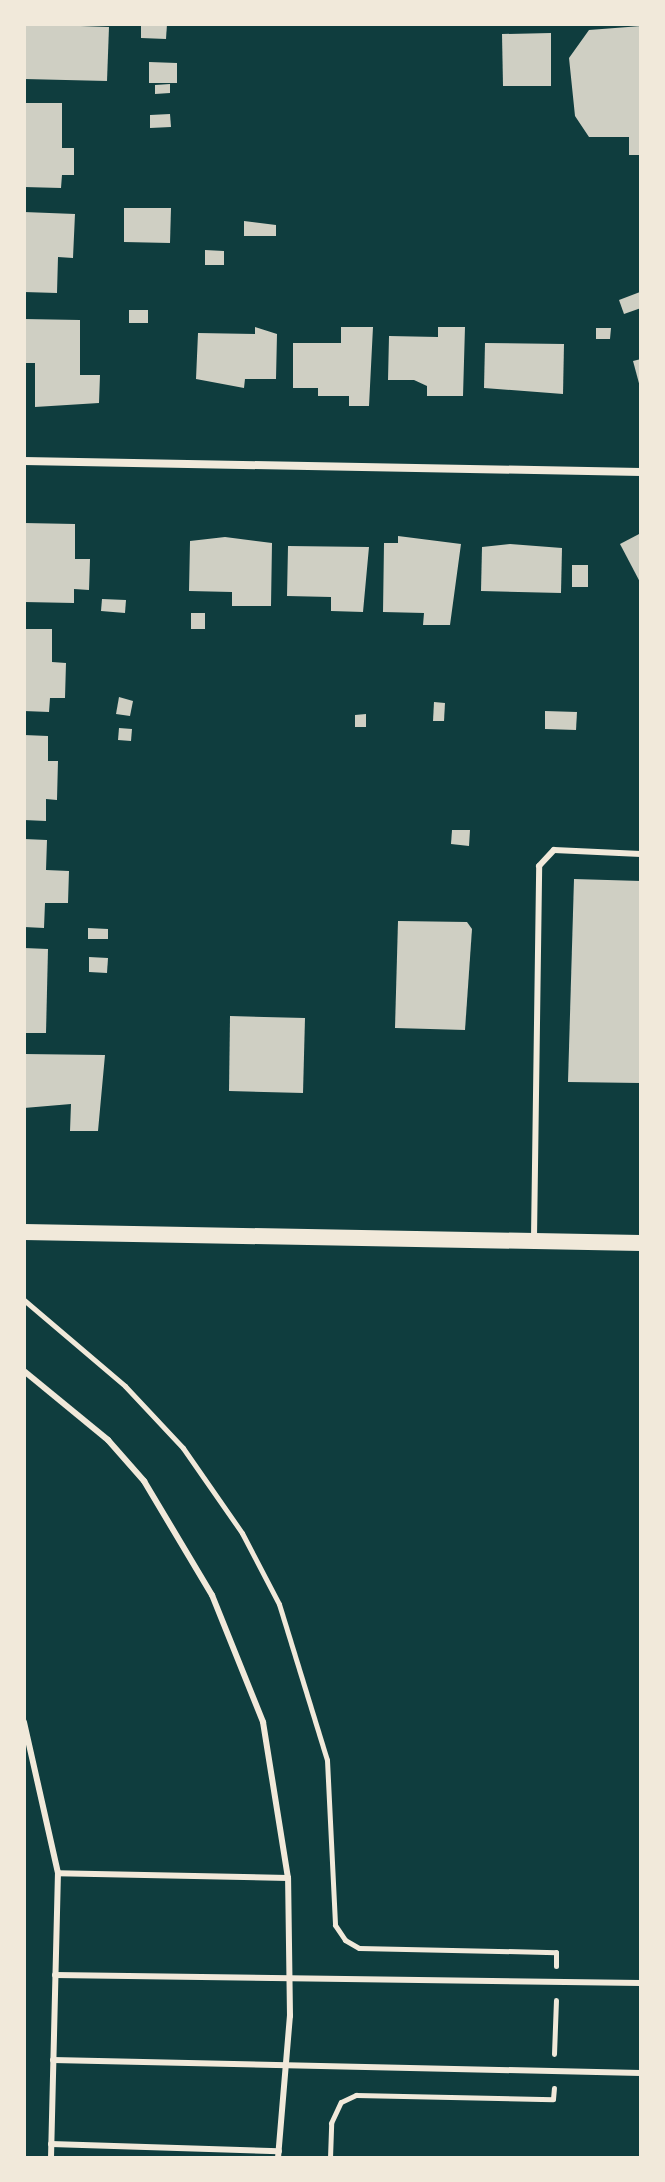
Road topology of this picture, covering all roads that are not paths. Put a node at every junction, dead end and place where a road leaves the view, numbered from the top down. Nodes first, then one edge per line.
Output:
1 (24, 461) edge
2 (641, 472) edge
3 (641, 854) edge
4 (24, 1232) edge
5 (534, 1241) junction
6 (641, 1243) edge
7 (24, 1371) edge
8 (24, 1722) edge
9 (58, 1873) junction
10 (288, 1878) junction
11 (55, 1975) junction
12 (290, 1982) junction
13 (641, 1983) edge
14 (53, 2060) junction
15 (286, 2065) junction
16 (641, 2073) edge
17 (51, 2144) junction
18 (279, 2154) edge
19 (51, 2158) edge

1 - 2 street
3 - 5 lane
4 - 5 main road
5 - 6 main road
7 - 10 lane
8 - 9 lane
9 - 10 lane
9 - 11 lane
10 - 12 lane
11 - 12 lane
11 - 14 lane
12 - 13 lane
12 - 15 lane
14 - 15 lane
14 - 17 lane
15 - 16 lane
15 - 18 lane
17 - 18 lane
17 - 19 lane

